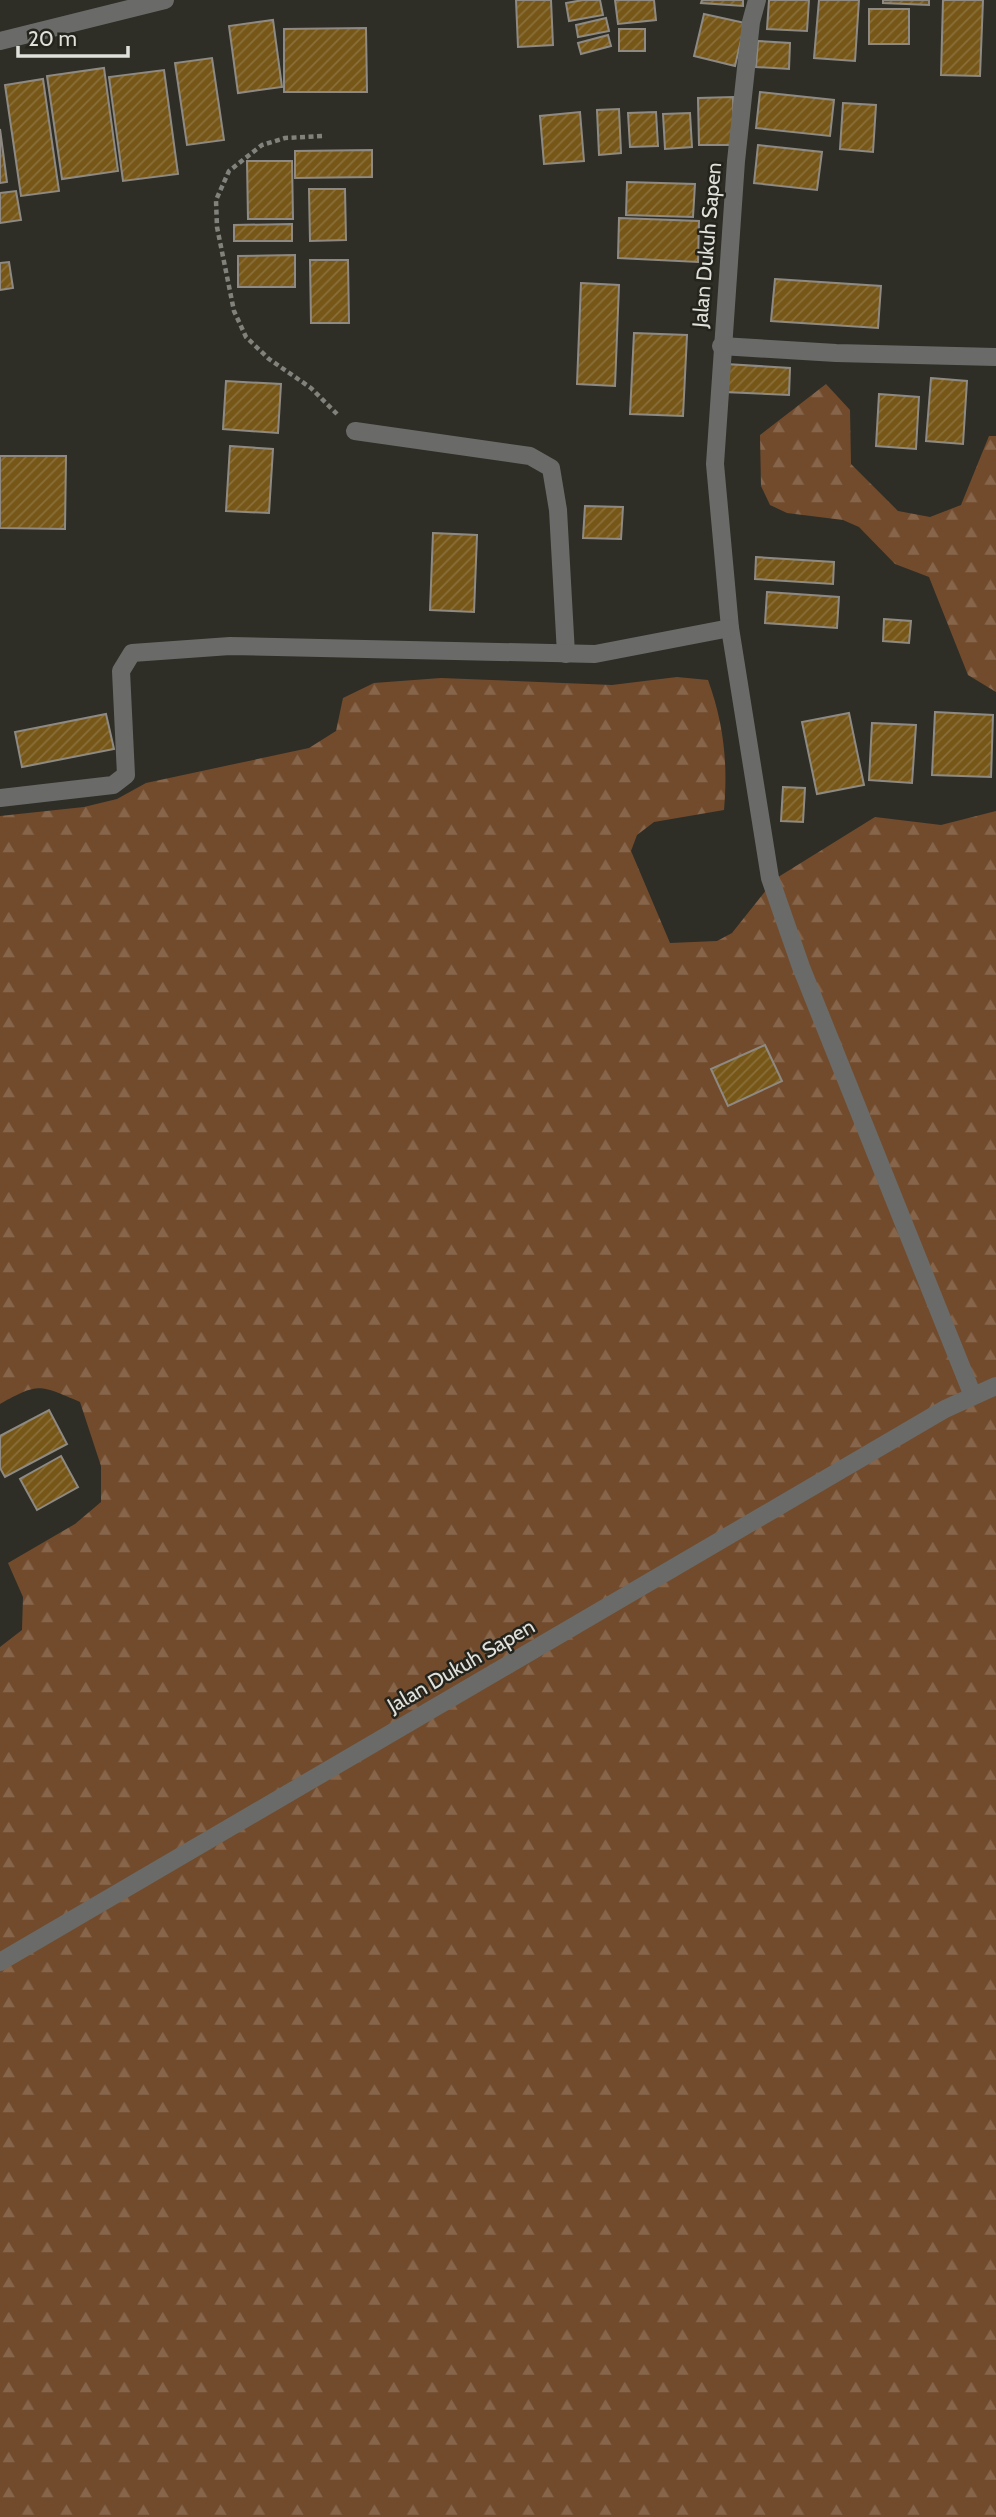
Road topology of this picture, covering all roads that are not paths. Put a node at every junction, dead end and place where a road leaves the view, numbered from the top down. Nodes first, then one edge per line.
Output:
1 (757, 0) edge
2 (159, 1) edge
3 (0, 41) edge
4 (721, 346) junction
5 (996, 357) edge
6 (355, 431) road end
7 (730, 628) junction
8 (566, 654) junction
9 (0, 798) edge
10 (996, 1386) edge
11 (974, 1396) junction
12 (0, 1962) edge

1 - 4 street, Jalan Dukuh Sapen
2 - 3 street
4 - 5 street, Jalan Dukuh Sapen
4 - 7 street
6 - 8 street
7 - 8 street
7 - 11 street
8 - 9 street
10 - 11 street, Jalan Dukuh Sapen
11 - 12 street, Jalan Dukuh Sapen

